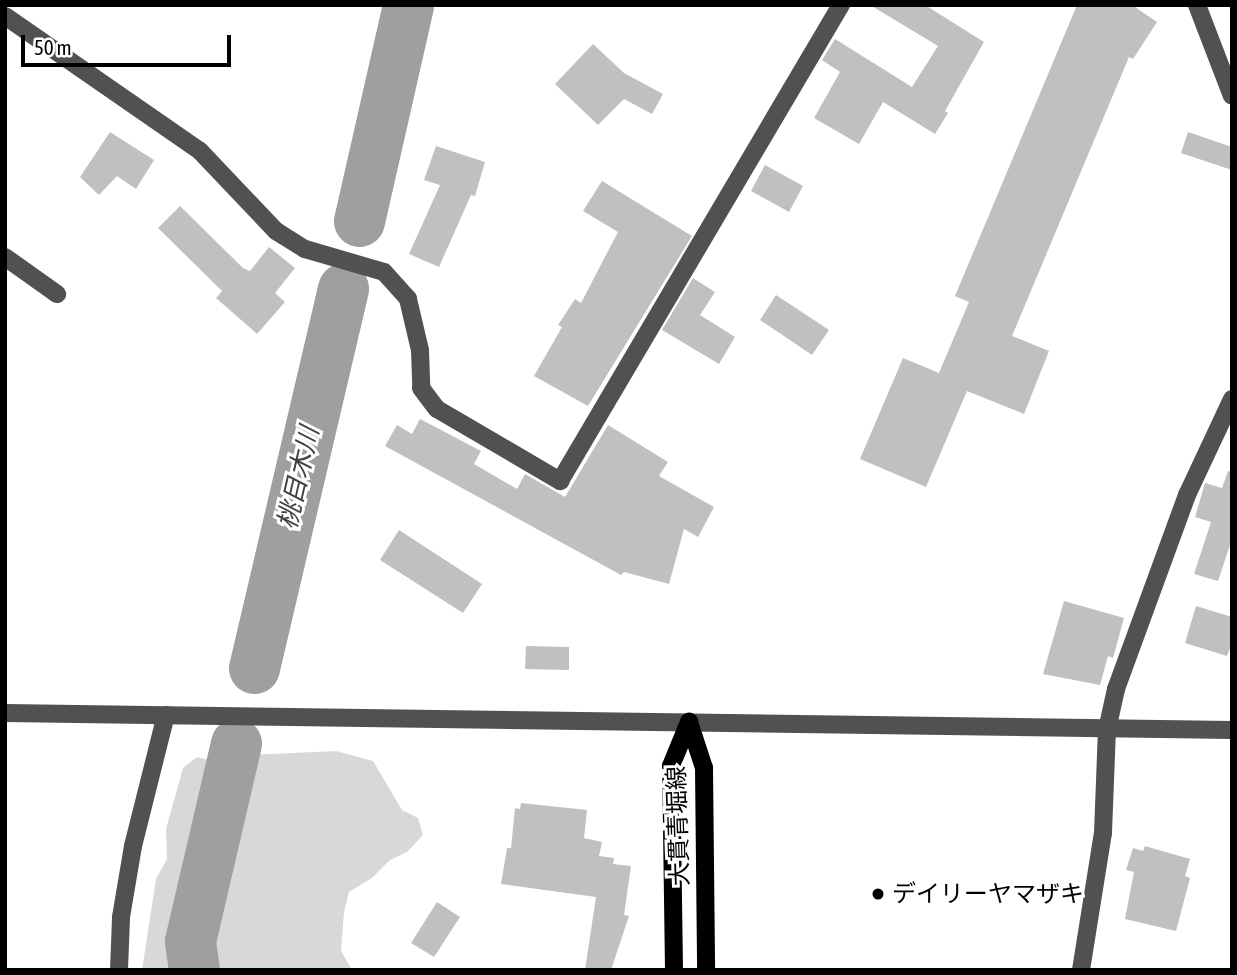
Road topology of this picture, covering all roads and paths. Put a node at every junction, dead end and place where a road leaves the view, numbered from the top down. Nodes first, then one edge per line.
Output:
1 (841, 5) edge
2 (1197, 5) edge
3 (5, 16) edge
4 (1232, 96) edge
5 (5, 257) edge
6 (57, 294) dead end
7 (1232, 399) edge
8 (5, 713) edge
9 (166, 715) junction
10 (689, 722) junction
11 (1107, 730) junction
12 (1232, 730) edge
13 (119, 970) edge
14 (674, 970) edge
15 (705, 970) edge
16 (1081, 970) edge

1 - 3 street
2 - 4 street
5 - 6 street
7 - 11 street
8 - 9 street
9 - 10 street
9 - 13 street
10 - 11 street
10 - 14 main road, 大貫青堀線
10 - 15 main road, 大貫青堀線
11 - 12 street
11 - 16 street

